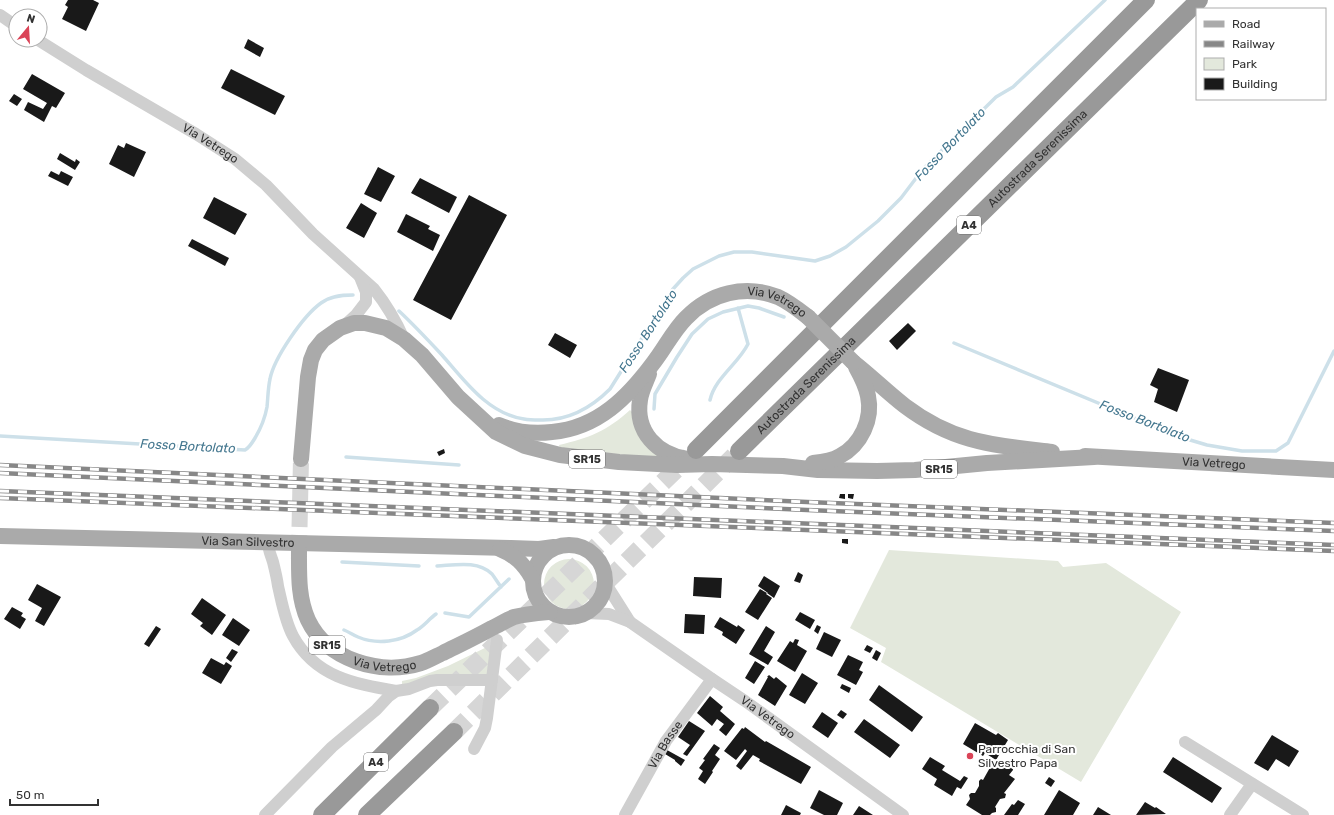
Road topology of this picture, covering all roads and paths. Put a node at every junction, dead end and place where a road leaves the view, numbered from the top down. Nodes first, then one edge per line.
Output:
1 (1146, 0) edge
2 (1199, 0) edge
3 (48, 46) edge
4 (360, 276) junction
5 (344, 326) junction
6 (404, 338) junction
7 (654, 362) junction
8 (853, 362) junction
9 (474, 413) junction
10 (696, 450) tunnel mouth
11 (739, 451) tunnel mouth
12 (1094, 457) junction
13 (301, 459) tunnel mouth
14 (712, 464) junction
15 (783, 466) junction
16 (1334, 470) edge
17 (0, 536) edge
18 (268, 542) junction
19 (554, 547) junction
20 (496, 548) junction
21 (299, 551) tunnel mouth
22 (532, 581) junction
23 (606, 584) junction
24 (550, 612) junction
25 (586, 613) junction
26 (513, 618) junction
27 (630, 622) junction
28 (496, 640) dead end
29 (712, 679) junction
30 (492, 680) junction
31 (396, 691) junction
32 (430, 708) tunnel mouth
33 (454, 732) tunnel mouth
34 (1185, 742) dead end
35 (474, 750) dead end
36 (1252, 784) junction
37 (265, 815) edge
38 (322, 815) edge
39 (367, 815) edge
40 (625, 815) edge
41 (903, 815) edge
42 (1230, 815) edge
43 (1303, 815) edge

1 - 10 highway
2 - 11 highway, Autostrada Serenissima / A4
3 - 4 street, Via Vetrego
4 - 5 street, Via Vetrego
4 - 6 street, Via Vetrego
5 - 6 main road, Via Vetrego / SR15
5 - 13 main road, Via Vetrego / SR15
6 - 9 main road, Via Vetrego / SR15
7 - 8 main road, Via Vetrego / SR15, bridge
7 - 9 main road, Via Vetrego / SR15
7 - 14 main road, SR15
8 - 12 main road, Via Vetrego / SR15
8 - 15 main road, SR15
9 - 14 main road, Via Vetrego / SR15
12 - 15 main road, Via Vetrego / SR15
12 - 16 main road, Via Vetrego / SR15
14 - 15 main road, Via Vetrego / SR15
17 - 18 main road, Via San Silvestro
18 - 20 main road, Via San Silvestro
18 - 31 street
19 - 20 main road, Via San Silvestro
19 - 22 main road, Via Vetrego / SR15
19 - 23 main road, Via Vetrego
20 - 22 main road, Via San Silvestro
21 - 26 main road, Via Vetrego / SR15
22 - 24 main road
22 - 26 main road, Via Vetrego / SR15
23 - 25 main road
23 - 27 street, Via Vetrego
24 - 25 main road, Via Vetrego / SR15
24 - 26 main road, Via Vetrego / SR15
25 - 27 street, Via Vetrego
27 - 29 street, Via Vetrego
28 - 30 street
29 - 40 street, Via Basse
29 - 41 street, Via Vetrego
30 - 31 street
30 - 35 street
31 - 37 street
32 - 38 highway, A4
33 - 39 highway, A4
34 - 36 street
36 - 42 street
36 - 43 street

